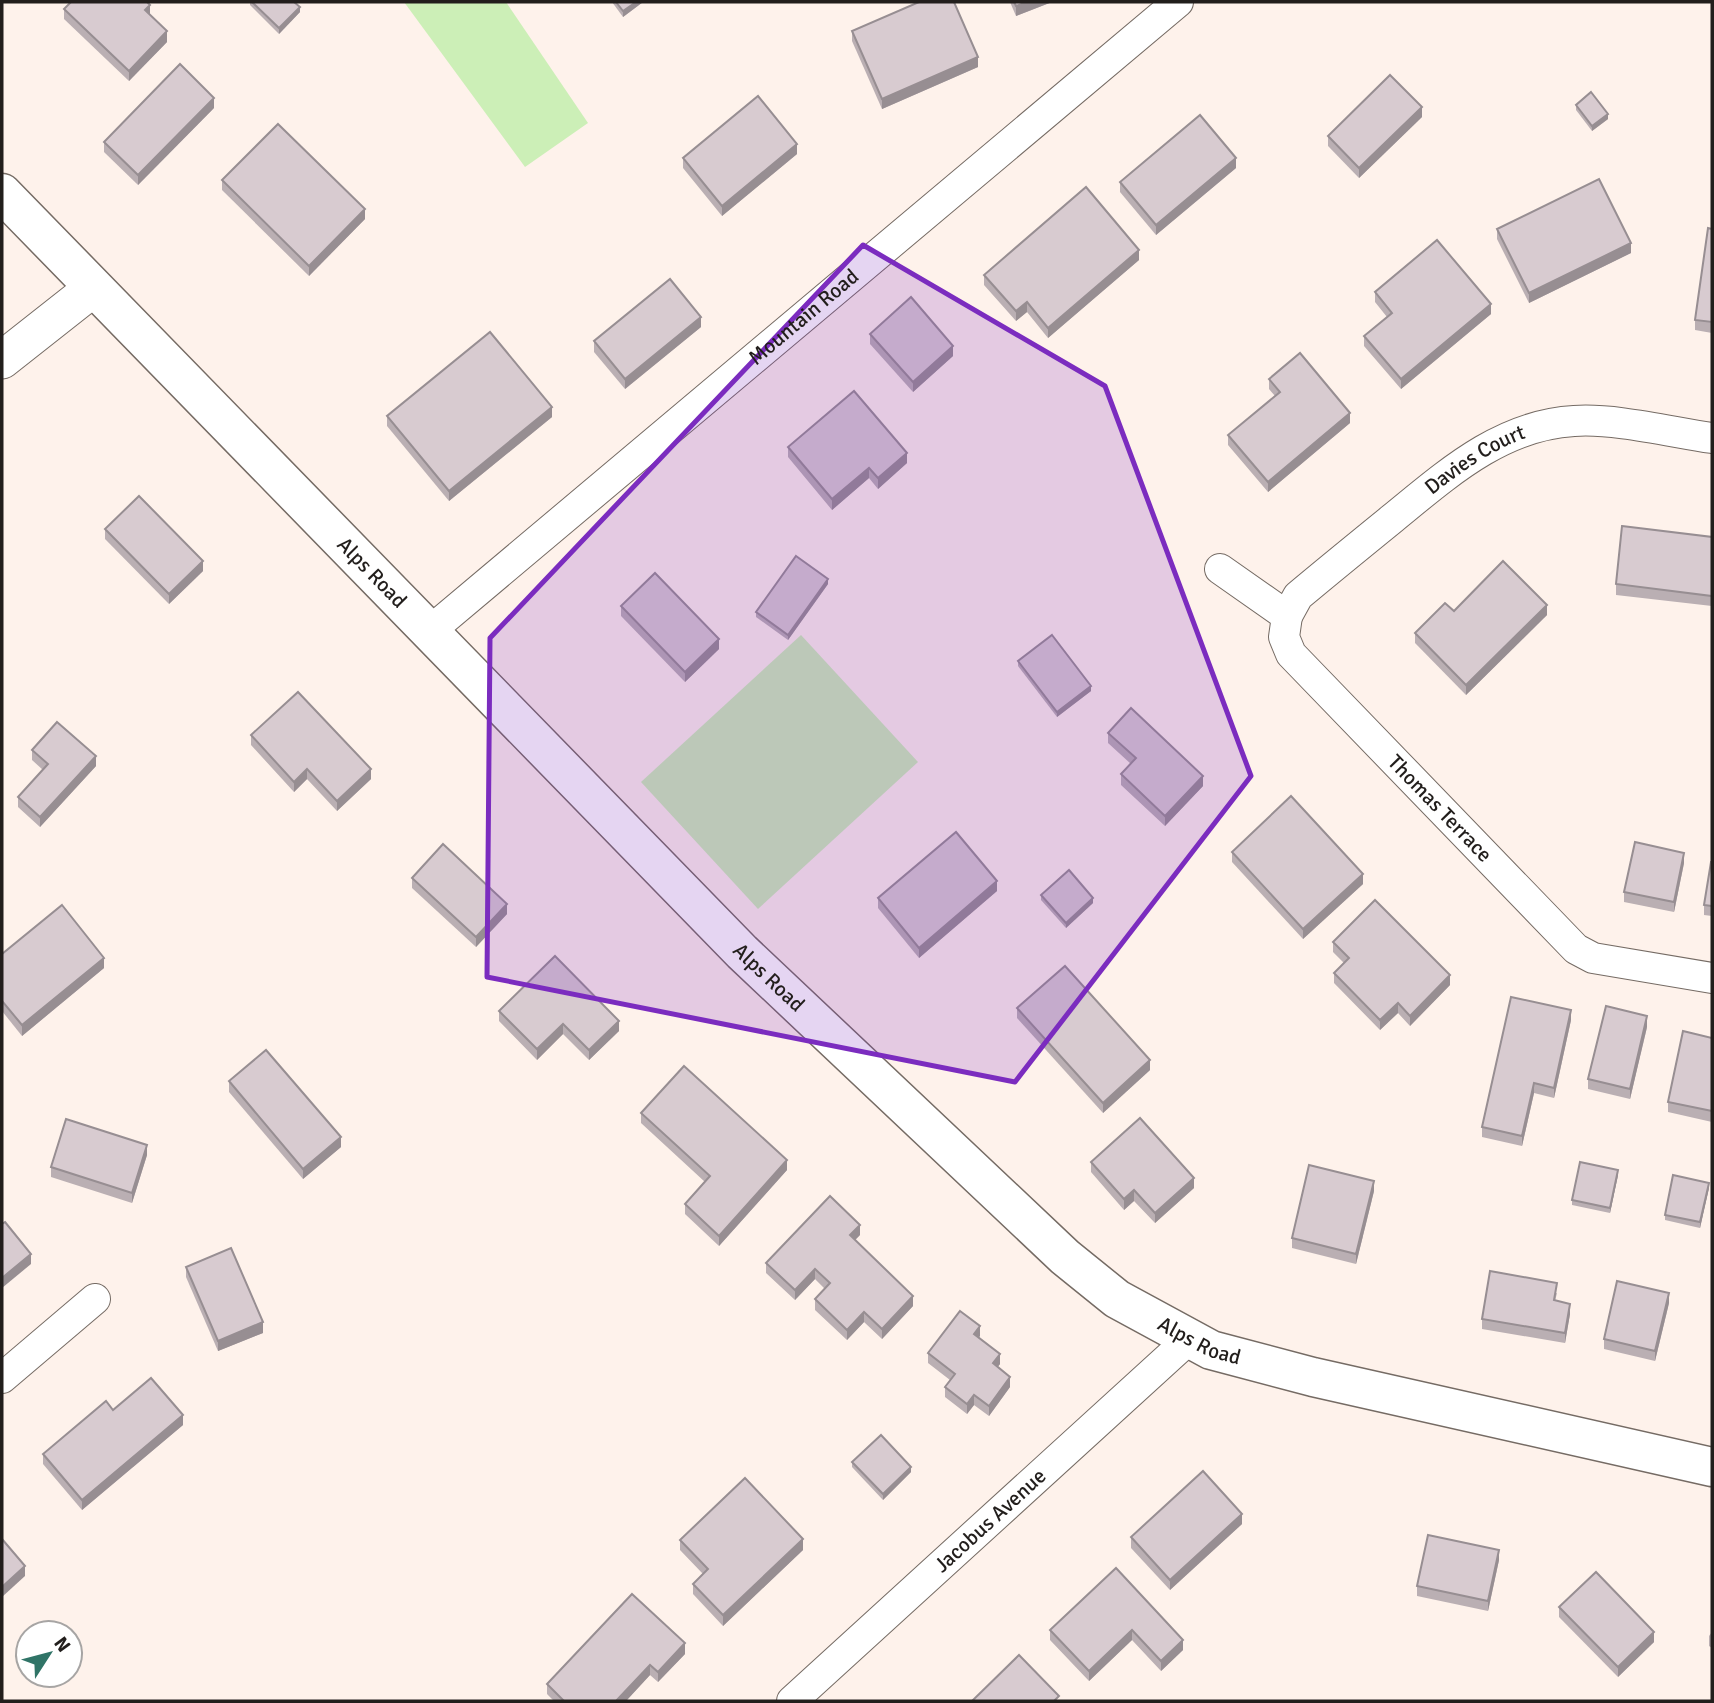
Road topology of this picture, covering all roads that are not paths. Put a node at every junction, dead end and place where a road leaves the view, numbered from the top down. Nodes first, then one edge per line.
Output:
1 (1178, 2) edge
2 (2, 193) edge
3 (92, 289) junction
4 (2, 360) edge
5 (1712, 438) edge
6 (1220, 569) dead end
7 (1287, 616) junction
8 (430, 631) junction
9 (1712, 978) edge
10 (95, 1299) dead end
11 (1188, 1340) junction
12 (2, 1378) edge
13 (1712, 1466) edge
14 (792, 1701) edge

1 - 8 street, Mountain Road
2 - 3 main road, Alps Road
3 - 4 street
3 - 8 main road, Alps Road
5 - 7 street, Davies Court
6 - 7 street
7 - 9 street, Thomas Terrace
8 - 11 main road, Alps Road
10 - 12 street
11 - 13 main road, Alps Road
11 - 14 street, Jacobus Avenue

